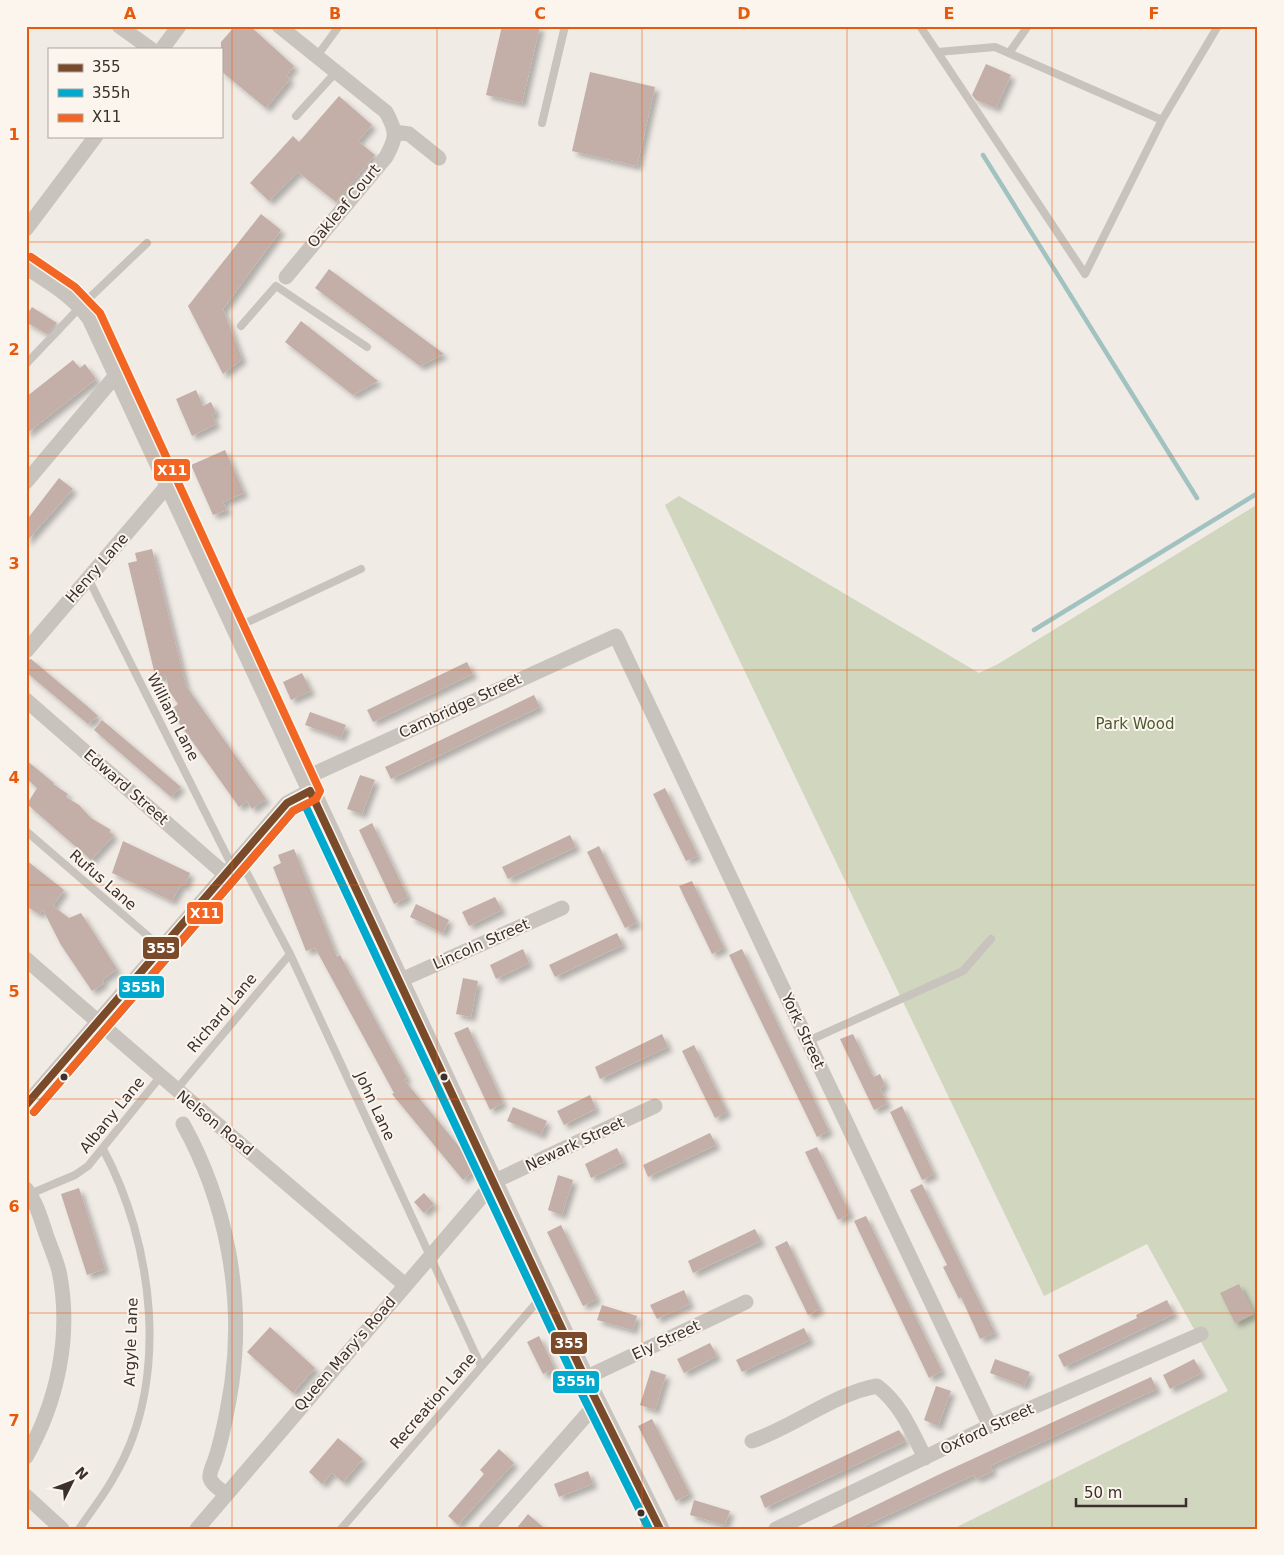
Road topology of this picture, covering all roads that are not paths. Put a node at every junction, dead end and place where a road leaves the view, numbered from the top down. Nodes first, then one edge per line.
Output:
1 (119, 26) edge
2 (179, 26) edge
3 (280, 26) edge
4 (339, 26) edge
5 (564, 26) edge
6 (920, 26) edge
7 (1028, 26) edge
8 (1218, 26) edge
9 (150, 48) edge
10 (163, 48) edge
11 (938, 52) junction
12 (1009, 53) junction
13 (318, 56) junction
14 (337, 71) junction
15 (296, 116) dead end
16 (1162, 120) junction
17 (542, 123) dead end
18 (395, 132) junction
19 (94, 138) edge
20 (439, 158) dead end
21 (26, 228) edge
22 (147, 243) dead end
23 (26, 265) edge
24 (281, 281) junction
25 (82, 305) junction
26 (241, 326) dead end
27 (367, 347) dead end
28 (26, 364) edge
29 (118, 374) junction
30 (26, 482) edge
31 (168, 485) junction
32 (361, 568) dead end
33 (88, 578) junction
34 (235, 628) junction
35 (616, 636) joint
36 (26, 651) edge
37 (26, 700) edge
38 (308, 784) junction
39 (26, 831) edge
40 (233, 868) junction
41 (562, 908) dead end
42 (991, 939) dead end
43 (162, 949) junction
44 (290, 954) junction
45 (26, 959) edge
46 (401, 980) junction
47 (98, 1022) junction
48 (808, 1041) junction
49 (160, 1077) junction
50 (176, 1090) junction
51 (26, 1105) edge
52 (655, 1106) dead end
53 (183, 1124) dead end
54 (103, 1149) junction
55 (495, 1181) junction
56 (28, 1191) edge
57 (430, 1256) junction
58 (405, 1284) junction
59 (546, 1292) junction
60 (746, 1302) dead end
61 (1201, 1334) dead end
62 (481, 1366) junction
63 (585, 1378) junction
64 (596, 1402) junction
65 (990, 1426) junction
66 (752, 1441) dead end
67 (26, 1456) edge
68 (925, 1458) junction
69 (226, 1494) junction
70 (26, 1496) edge
71 (62, 1529) edge
72 (79, 1529) edge
73 (197, 1529) edge
74 (341, 1529) edge
75 (486, 1529) edge
76 (660, 1529) edge
77 (776, 1529) edge

1 - 9 street
2 - 10 street
3 - 13 street
4 - 13 lane
5 - 17 lane
6 - 11 lane
7 - 12 lane
8 - 16 lane
11 - 12 lane
11 - 16 lane
12 - 16 lane
13 - 14 street
14 - 15 lane
14 - 18 street
18 - 20 street
18 - 24 street, Oakleaf Court
19 - 21 street
22 - 25 lane
23 - 25 street
24 - 26 lane
24 - 27 lane
25 - 28 lane
25 - 29 street
29 - 30 street
29 - 31 street
31 - 33 street, Henry Lane
31 - 34 street
32 - 34 lane
33 - 36 street, Henry Lane
33 - 40 lane, William Lane
34 - 38 street
35 - 38 street, Cambridge Street
35 - 48 street, York Street
37 - 40 street, Edward Street
38 - 40 street, Cambridge Street
38 - 46 street
39 - 43 lane, Rufus Lane
40 - 43 street, Cambridge Street
40 - 44 lane, John Lane
41 - 46 street, Lincoln Street
42 - 48 lane
43 - 47 street, Cambridge Street
44 - 50 lane, Richard Lane
44 - 57 lane, John Lane
45 - 47 street, Nelson Road
46 - 55 street
47 - 49 street, Nelson Road
47 - 51 street, Cambridge Street
48 - 65 street, York Street
49 - 50 street, Nelson Road
49 - 54 lane, Albany Lane
50 - 58 street, Nelson Road
52 - 55 street, Newark Street
53 - 69 street
54 - 56 lane, Albany Lane
54 - 72 lane, Argyle Lane
55 - 57 street, Queen Mary's Road
55 - 59 street
56 - 67 street
57 - 58 street, Queen Mary's Road
57 - 62 lane, John Lane
58 - 69 street, Queen Mary's Road
59 - 62 lane, Recreation Lane
59 - 63 street
60 - 63 street, Ely Street
61 - 65 street, Oxford Street
62 - 74 lane, Recreation Lane
63 - 64 street
64 - 75 street
64 - 76 street
65 - 68 street, Oxford Street
66 - 68 street
68 - 77 street, Oxford Street
69 - 73 street, Queen Mary's Road
70 - 71 street

